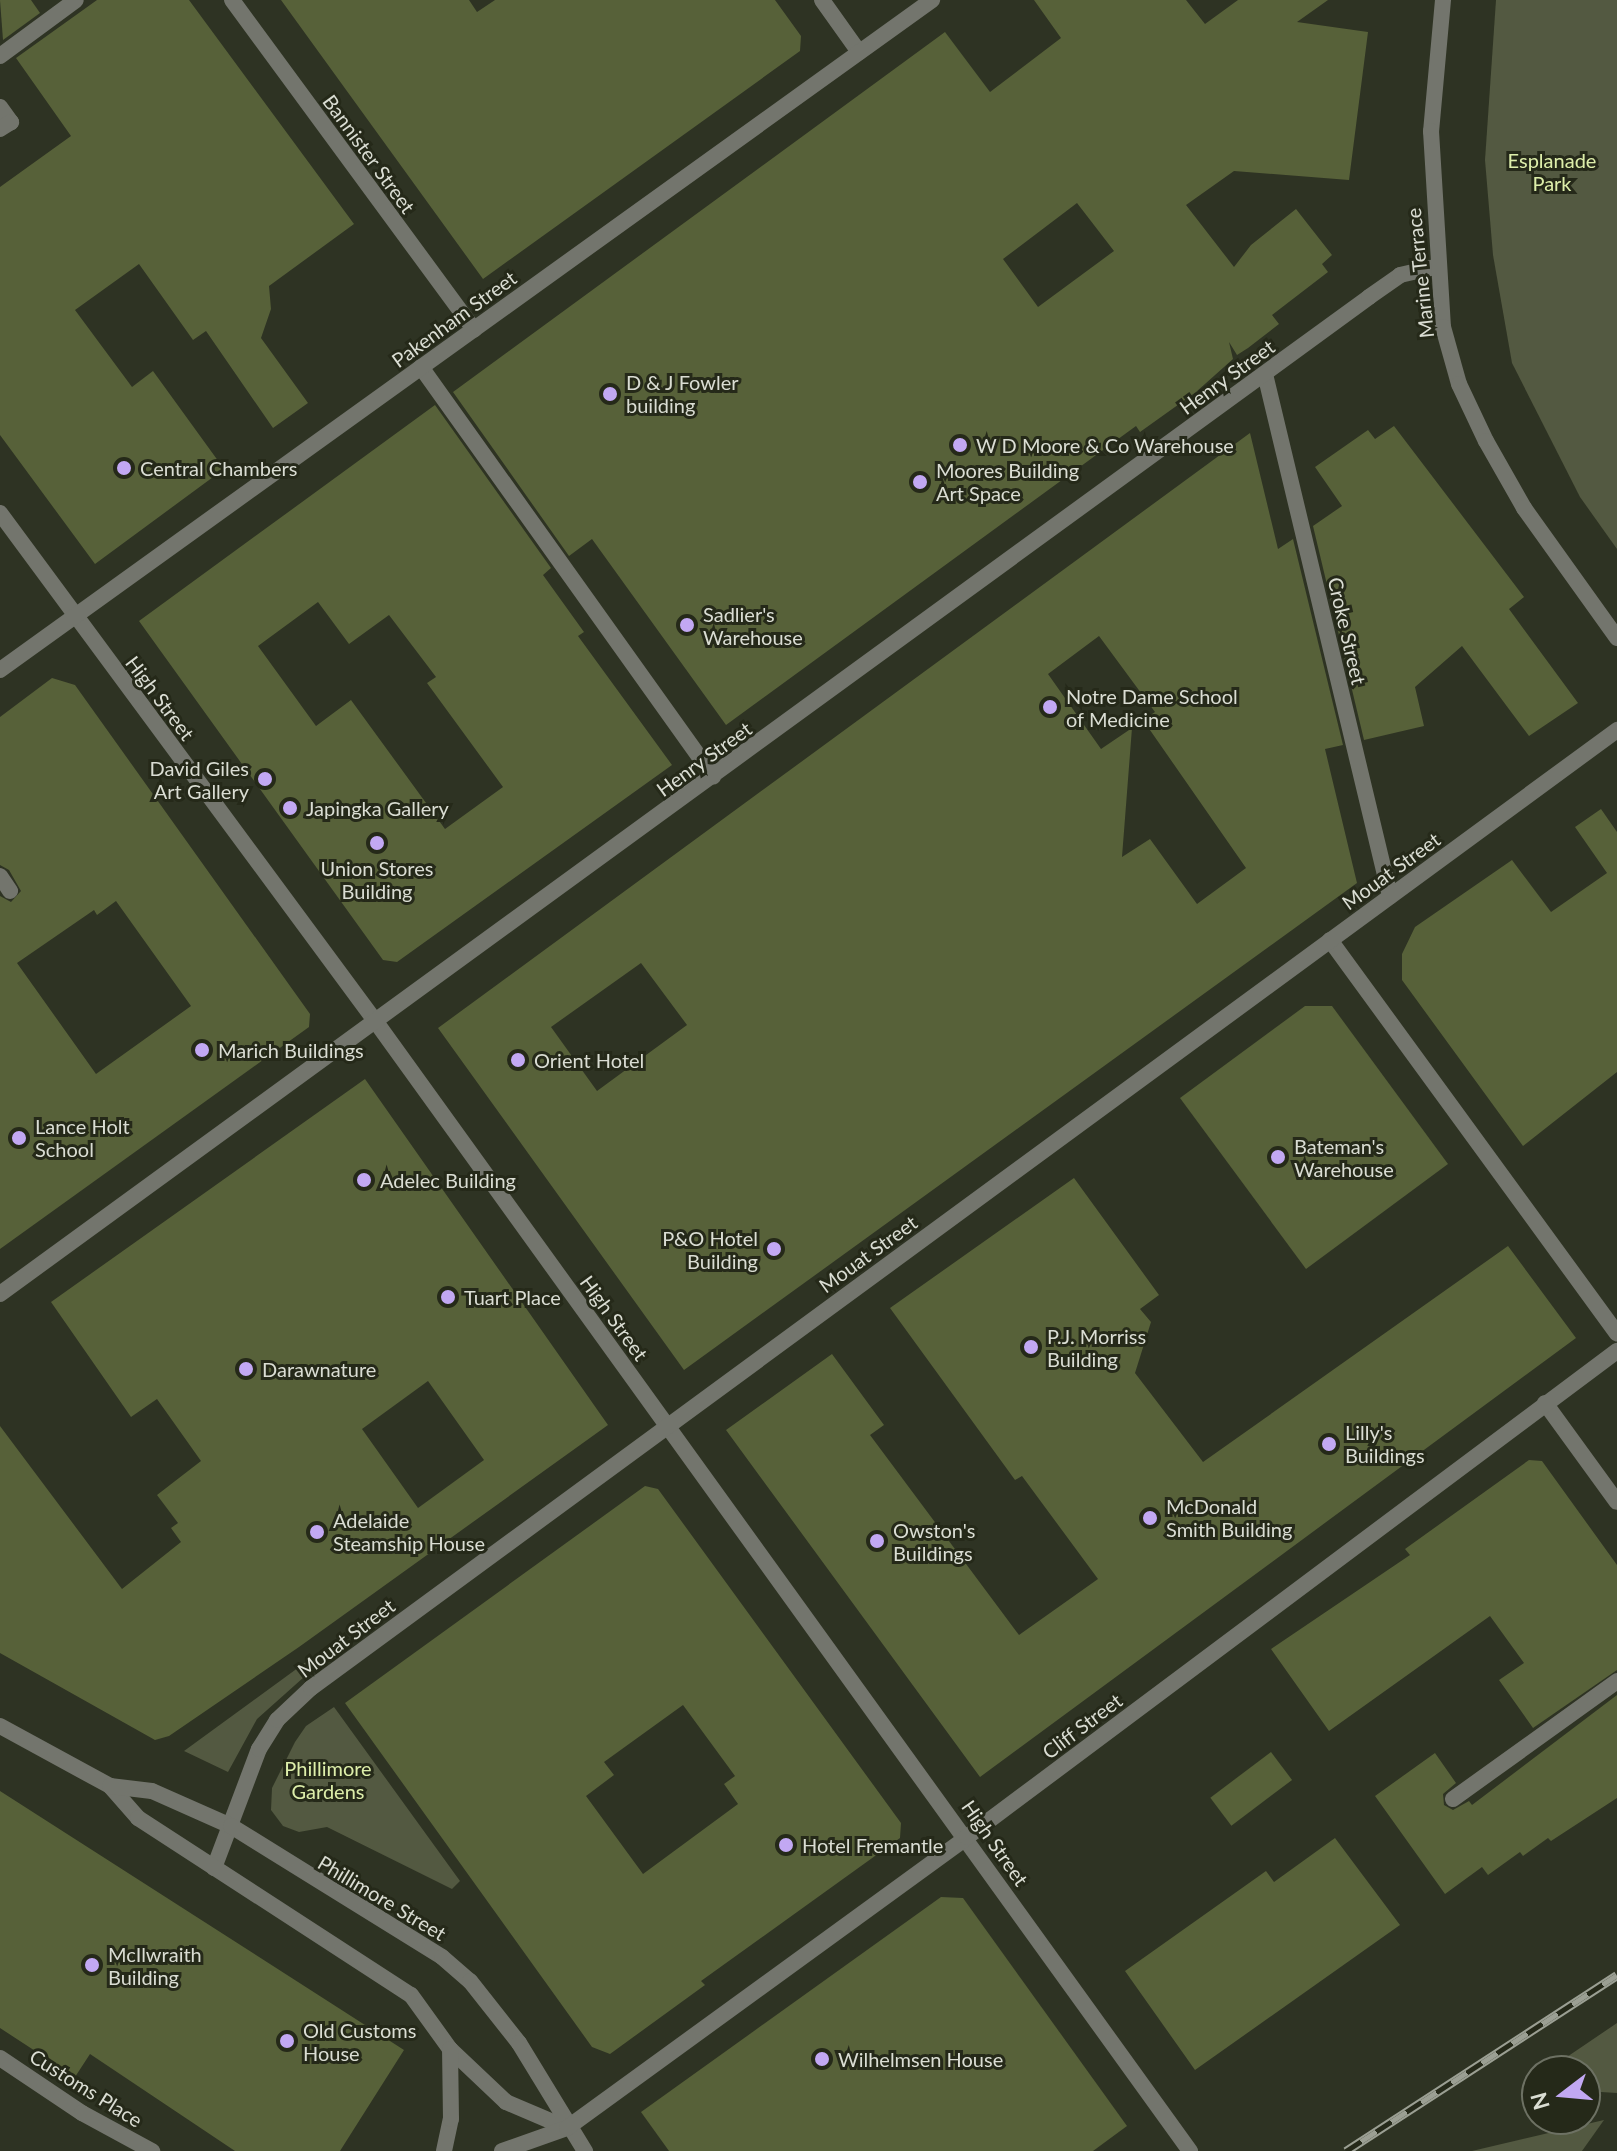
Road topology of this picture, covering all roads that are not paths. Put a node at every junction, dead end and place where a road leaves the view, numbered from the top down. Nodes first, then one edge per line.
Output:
1 (76, 0) edge
2 (232, 0) edge
3 (822, 0) edge
4 (932, 0) edge
5 (1443, 0) edge
6 (859, 52) junction
7 (0, 56) edge
8 (0, 107) edge
9 (0, 129) edge
10 (1436, 267) junction
11 (474, 330) junction
12 (421, 367) junction
13 (1265, 374) junction
14 (0, 513) edge
15 (75, 617) junction
16 (1617, 638) edge
17 (0, 670) edge
18 (1617, 730) edge
19 (713, 776) junction
20 (0, 876) edge
21 (10, 891) dead end
22 (1390, 896) junction
23 (1330, 940) junction
24 (376, 1022) junction
25 (0, 1294) edge
26 (1617, 1334) edge
27 (1617, 1351) edge
28 (1545, 1403) junction
29 (668, 1426) junction
30 (1617, 1502) edge
31 (1617, 1681) edge
32 (0, 1726) edge
33 (110, 1786) junction
34 (1453, 1799) dead end
35 (231, 1826) junction
36 (967, 1837) junction
37 (214, 1868) junction
38 (450, 2049) junction
39 (0, 2058) edge
40 (567, 2128) junction
41 (152, 2151) edge
42 (444, 2151) edge
43 (502, 2151) edge
44 (585, 2151) edge
45 (1190, 2151) edge

1 - 7 street
2 - 11 street, Bannister Street
3 - 6 street
4 - 6 street, Pakenham Street
5 - 10 street, Marine Terrace
6 - 11 street, Pakenham Street
8 - 9 street
10 - 13 street, Henry Street
10 - 16 street, Marine Terrace
11 - 12 street, Pakenham Street
12 - 15 street, Pakenham Street
12 - 19 street
13 - 19 street, Henry Street
13 - 22 street, Croke Street
14 - 15 street, High Street
15 - 17 street, Pakenham Street
15 - 24 street, High Street
18 - 22 street, Mouat Street
19 - 24 street, Henry Street
20 - 21 street
22 - 23 street, Mouat Street
23 - 26 street
23 - 29 street, Mouat Street
24 - 25 street, Henry Street
24 - 29 street, High Street
27 - 28 street, Cliff Street
28 - 30 street
28 - 36 street, Cliff Street
29 - 35 street, Mouat Street
29 - 36 street, High Street
31 - 34 street
32 - 33 street, Phillimore Street
33 - 35 street, Phillimore Street
33 - 37 street, Phillimore Street
35 - 37 street, Mouat Street
35 - 40 street, Phillimore Street
36 - 40 street, Cliff Street
36 - 45 street, High Street
37 - 38 street, Phillimore Street
38 - 40 street, Phillimore Street
38 - 42 street
39 - 41 street, Customs Place
40 - 43 street
40 - 44 street, Phillimore Street

